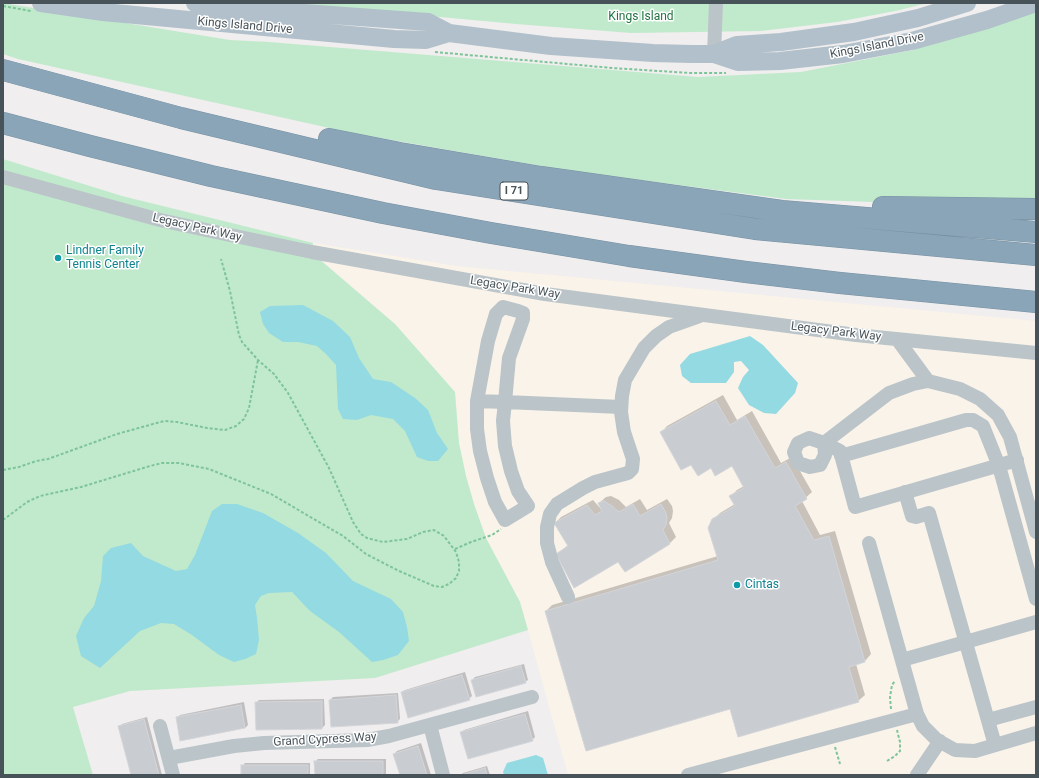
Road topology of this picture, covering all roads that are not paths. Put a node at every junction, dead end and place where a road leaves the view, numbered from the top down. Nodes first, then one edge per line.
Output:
1 (41, 3) edge
2 (195, 3) edge
3 (716, 3) edge
4 (967, 3) edge
5 (1036, 3) edge
6 (449, 33) junction
7 (714, 54) junction
8 (3, 70) edge
9 (3, 123) edge
10 (225, 128) junction
11 (3, 177) edge
12 (1036, 209) edge
13 (782, 211) junction
14 (1036, 232) edge
15 (1036, 255) edge
16 (1036, 302) edge
17 (702, 315) junction
18 (898, 339) junction
19 (1036, 353) edge
20 (928, 381) junction
21 (477, 401) junction
22 (505, 402) junction
23 (621, 407) junction
24 (841, 456) junction
25 (1017, 460) junction
26 (999, 466) junction
27 (905, 492) junction
28 (1036, 532) edge
29 (869, 543) dead end
30 (568, 597) dead end
31 (1036, 597) edge
32 (1036, 622) edge
33 (966, 642) junction
34 (903, 664) junction
35 (532, 697) dead end
36 (1036, 707) edge
37 (917, 714) junction
38 (988, 720) junction
39 (430, 725) junction
40 (160, 726) dead end
41 (1036, 733) edge
42 (940, 742) junction
43 (995, 745) junction
44 (169, 758) junction
45 (173, 775) edge
46 (443, 775) edge
47 (688, 775) edge
48 (917, 775) edge

1 - 6 main road, Kings Island Drive
2 - 6 main road, Kings Island Drive
3 - 7 street
4 - 7 main road, Kings Island Drive
5 - 7 main road, Kings Island Drive
6 - 7 main road, Kings Island Drive
8 - 10 highway, I 71
9 - 16 highway
10 - 13 highway
10 - 15 highway, I 71
11 - 17 street, Legacy Park Way
12 - 13 highway
13 - 14 highway
17 - 18 street, Legacy Park Way
17 - 23 street
18 - 19 street, Legacy Park Way
18 - 20 street
20 - 24 street
20 - 25 street
21 - 22 street
21 - 22 street
21 - 22 street
22 - 23 street
23 - 30 street
24 - 26 street
24 - 27 street
25 - 26 street
25 - 28 street
26 - 27 street
26 - 31 street
27 - 33 street
29 - 34 street
32 - 33 street
33 - 34 street
33 - 38 street
34 - 37 street
35 - 39 street, Grand Cypress Way
36 - 38 street
37 - 42 street
37 - 47 street
38 - 43 street
39 - 44 street, Grand Cypress Way
39 - 46 street
40 - 44 street
41 - 43 street
42 - 43 street
42 - 48 street
44 - 45 street

